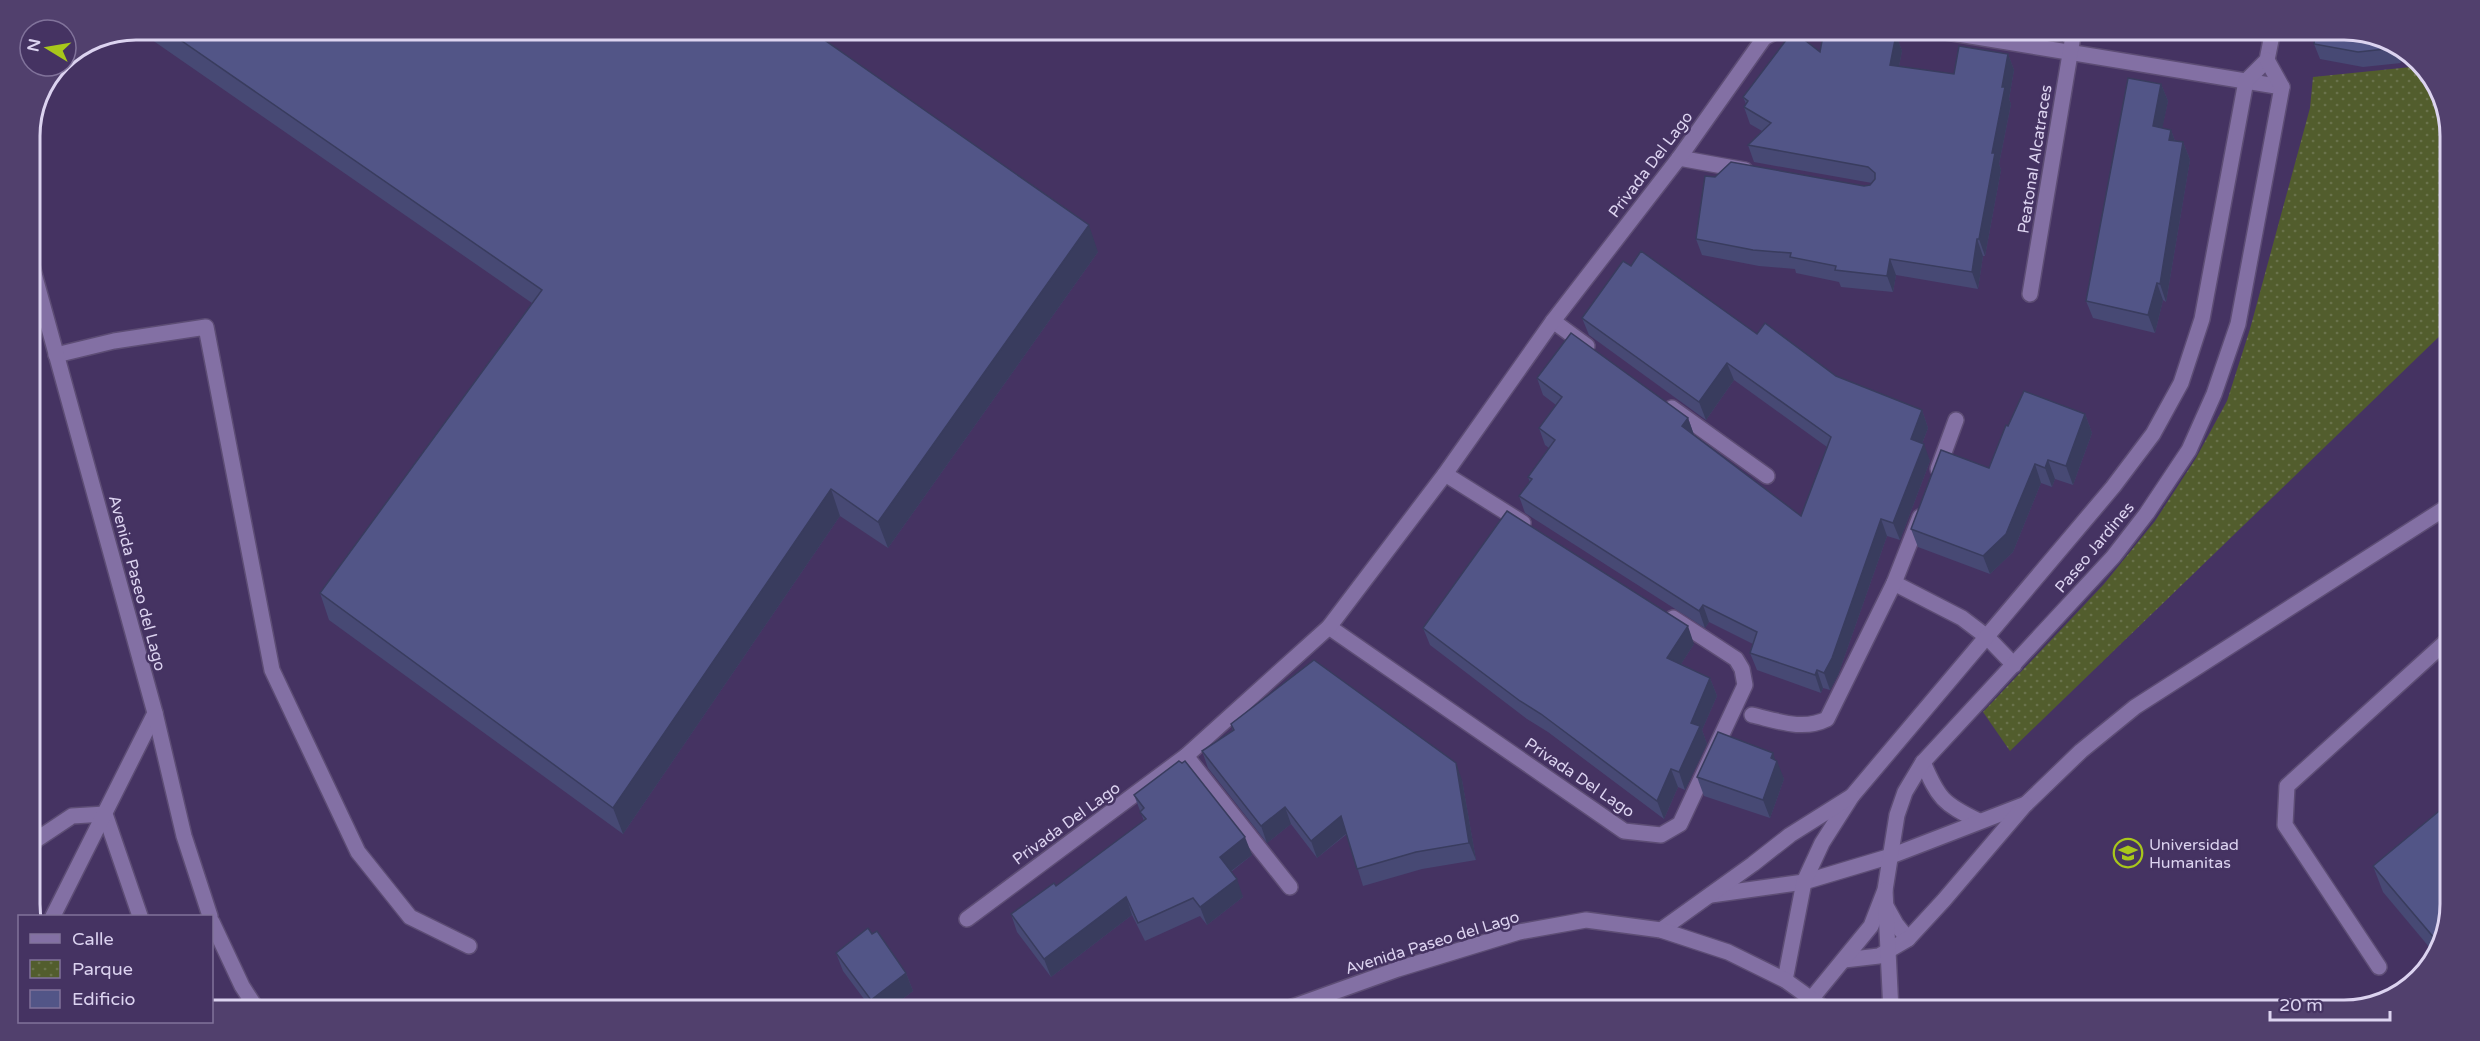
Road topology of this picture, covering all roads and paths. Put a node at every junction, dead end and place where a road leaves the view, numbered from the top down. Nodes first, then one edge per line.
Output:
1 (1763, 40) edge
2 (1999, 40) edge
3 (2072, 40) edge
4 (2271, 40) edge
5 (2070, 51) junction
6 (2267, 60) junction
7 (2246, 81) junction
8 (2282, 87) junction
9 (1678, 158) junction
10 (1758, 172) edge
11 (2030, 294) dead end
12 (41, 298) edge
13 (1552, 321) junction
14 (1599, 354) edge
15 (57, 355) junction
16 (1664, 402) edge
17 (1956, 420) dead end
18 (1445, 474) junction
19 (1767, 476) dead end
20 (1931, 485) edge
21 (1923, 507) edge
22 (2439, 512) edge
23 (1535, 531) edge
24 (1894, 584) junction
25 (1656, 608) edge
26 (1329, 627) junction
27 (1987, 637) junction
28 (2440, 647) edge
29 (2014, 665) junction
30 (155, 713) junction
31 (1752, 716) dead end
32 (1186, 756) junction
33 (1923, 762) junction
34 (1852, 796) junction
35 (2026, 804) junction
36 (105, 814) junction
37 (1979, 820) junction
38 (41, 837) edge
39 (1891, 856) junction
40 (1804, 882) junction
41 (1290, 886) dead end
42 (1885, 890) junction
43 (1711, 895) junction
44 (1886, 906) junction
45 (54, 915) edge
46 (140, 915) edge
47 (210, 915) edge
48 (967, 919) dead end
49 (213, 924) edge
50 (1660, 930) junction
51 (1908, 939) junction
52 (469, 946) dead end
53 (1889, 951) junction
54 (1844, 960) junction
55 (2379, 967) dead end
56 (1785, 980) junction
57 (1812, 998) junction
58 (251, 1000) edge
59 (1312, 1000) edge
60 (1814, 1000) edge
61 (1891, 1000) edge

1 - 9 street, Privada Del Lago
2 - 5 street
3 - 5 street, Peatonal Alcatraces
4 - 6 street
5 - 7 street
5 - 11 street, Peatonal Alcatraces
6 - 7 street
6 - 8 street
7 - 8 street
7 - 27 street, Paseo Jardines
8 - 29 street, Paseo Jardines
9 - 10 street
9 - 13 street, Privada Del Lago
12 - 15 street, Avenida Paseo del Lago
13 - 14 street
13 - 18 street, Privada Del Lago
15 - 30 street, Avenida Paseo del Lago
15 - 52 street
16 - 19 street
17 - 20 street
18 - 23 street
18 - 26 street, Privada Del Lago
21 - 24 street
22 - 35 street
24 - 27 street
24 - 31 street
25 - 26 street, Privada Del Lago
26 - 32 street, Privada Del Lago
27 - 29 street
27 - 34 street, Paseo Jardines
28 - 55 street
29 - 33 street, Paseo Jardines
30 - 36 street
30 - 47 street, Avenida Paseo del Lago
32 - 41 street
32 - 48 street, Privada Del Lago
33 - 37 street
33 - 39 street, Paseo Jardines
34 - 40 street, Paseo Jardines
34 - 43 street
35 - 37 street
35 - 51 street
36 - 38 street
36 - 45 street
36 - 46 street
37 - 39 street
39 - 40 street
39 - 42 street, Paseo Jardines
40 - 43 street
40 - 56 street, Paseo Jardines
42 - 44 street
42 - 54 street, Paseo Jardines
43 - 50 street
44 - 51 street
44 - 53 street
49 - 58 street
50 - 56 street, Avenida Paseo del Lago
50 - 59 street, Avenida Paseo del Lago
51 - 53 street
53 - 54 street
53 - 61 street
54 - 57 street, Paseo Jardines
56 - 57 street, Avenida Paseo del Lago
57 - 60 street, Avenida Paseo del Lago

